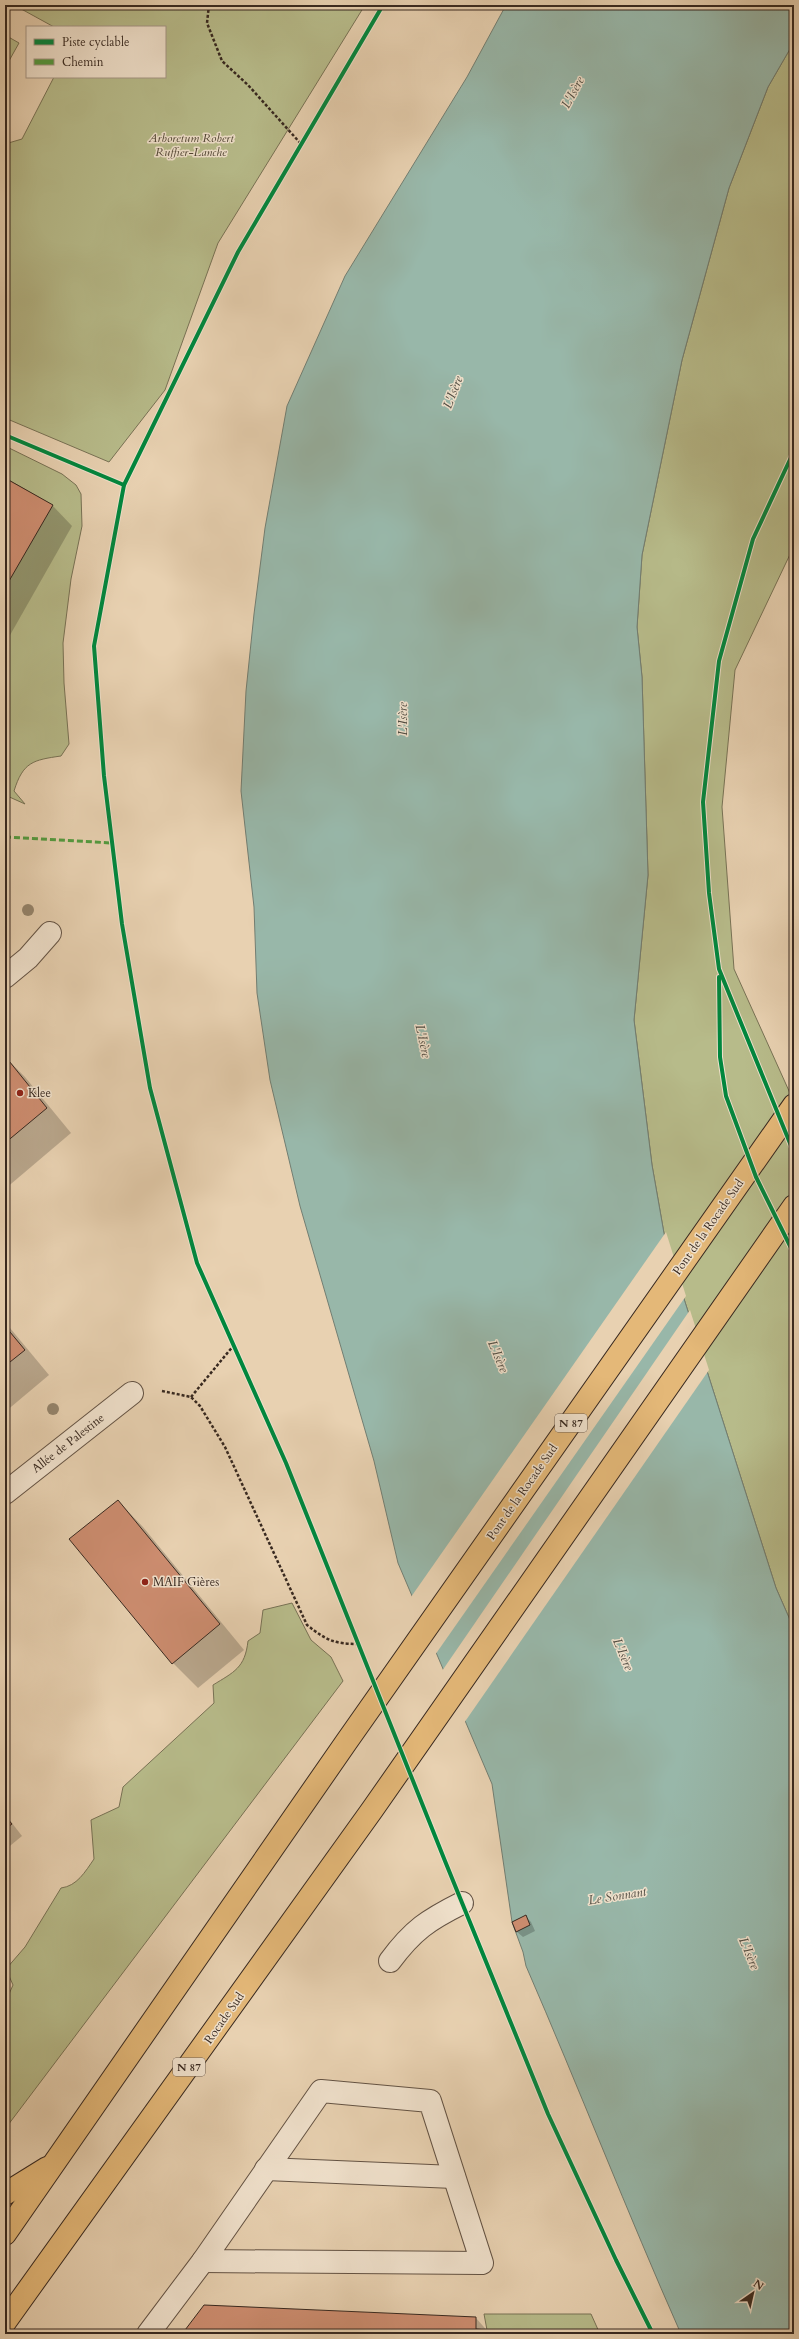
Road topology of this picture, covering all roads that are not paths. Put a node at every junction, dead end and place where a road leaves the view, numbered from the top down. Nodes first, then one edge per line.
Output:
1 (50, 932) dead end
2 (5, 977) edge
3 (794, 1105) edge
4 (794, 1206) edge
5 (132, 1393) road end
6 (5, 1493) edge
7 (462, 1903) dead end
8 (390, 1961) dead end
9 (56, 2162) junction
10 (266, 2169) junction
11 (454, 2177) junction
12 (5, 2194) edge
13 (5, 2234) edge
14 (203, 2261) junction
15 (5, 2322) edge
16 (148, 2334) edge

1 - 2 street
3 - 9 highway, Pont de la Rocade Sud / N 87
4 - 15 highway, Rocade Sud / N 87
5 - 6 street, Allée de Palestine
7 - 8 street
9 - 12 highway
9 - 13 highway, N 87
10 - 11 street
10 - 11 street
10 - 14 street
11 - 14 street
14 - 16 street

